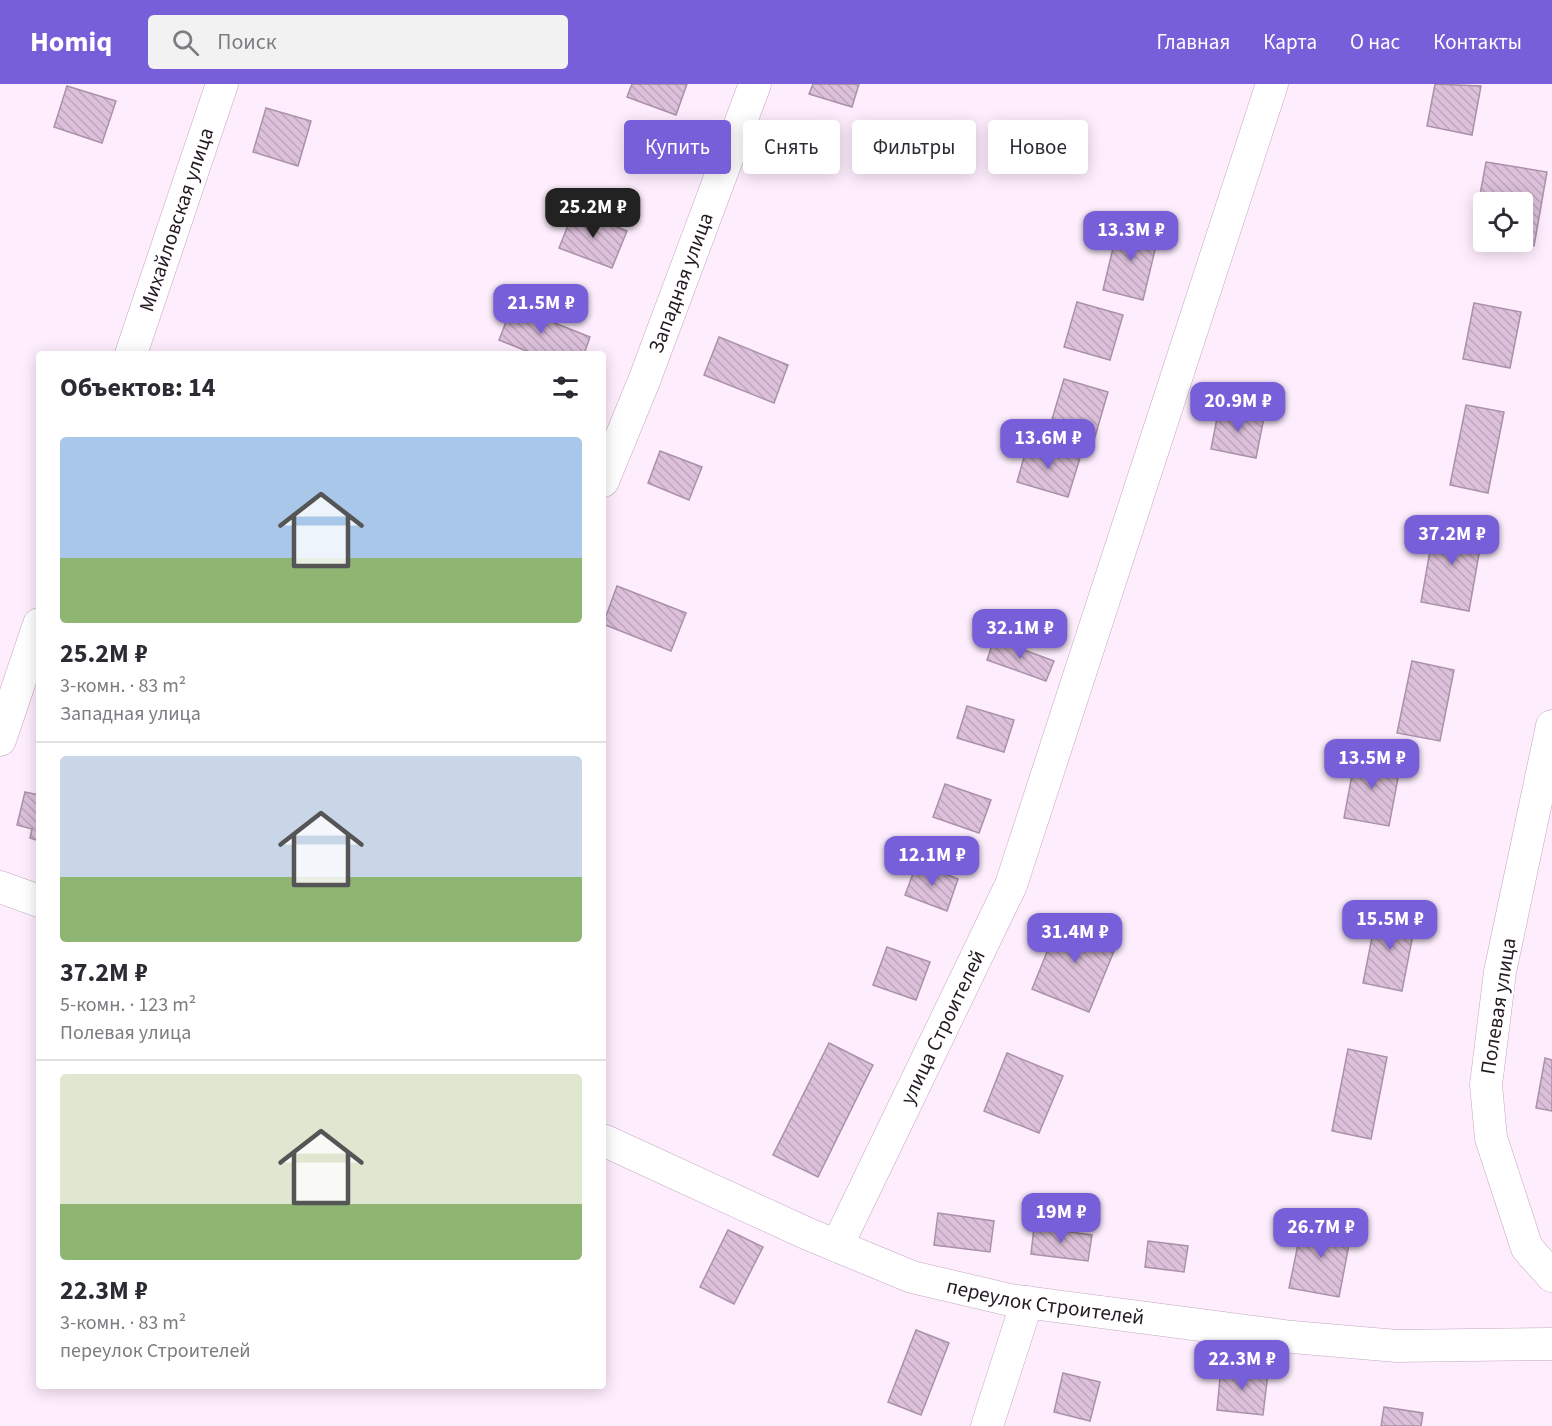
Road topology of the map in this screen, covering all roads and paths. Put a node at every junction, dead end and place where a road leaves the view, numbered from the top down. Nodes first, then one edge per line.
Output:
1 (222, 84) edge
2 (755, 84) edge
3 (1272, 84) edge
4 (131, 351) edge
5 (606, 474) edge
6 (36, 633) edge
7 (1552, 726) edge
8 (0, 740) edge
9 (0, 887) edge
10 (36, 900) edge
11 (606, 1141) edge
12 (837, 1246) junction
13 (1552, 1276) edge
14 (1027, 1302) junction
15 (1552, 1344) edge
16 (987, 1426) edge

1 - 4 street, Михайловская улица
2 - 5 street, Западная улица
3 - 12 street, улица Строителей
6 - 8 street
7 - 13 street, Полевая улица
9 - 10 street
11 - 12 street, переулок Строителей
12 - 14 street, переулок Строителей
14 - 15 street, переулок Строителей
14 - 16 street

